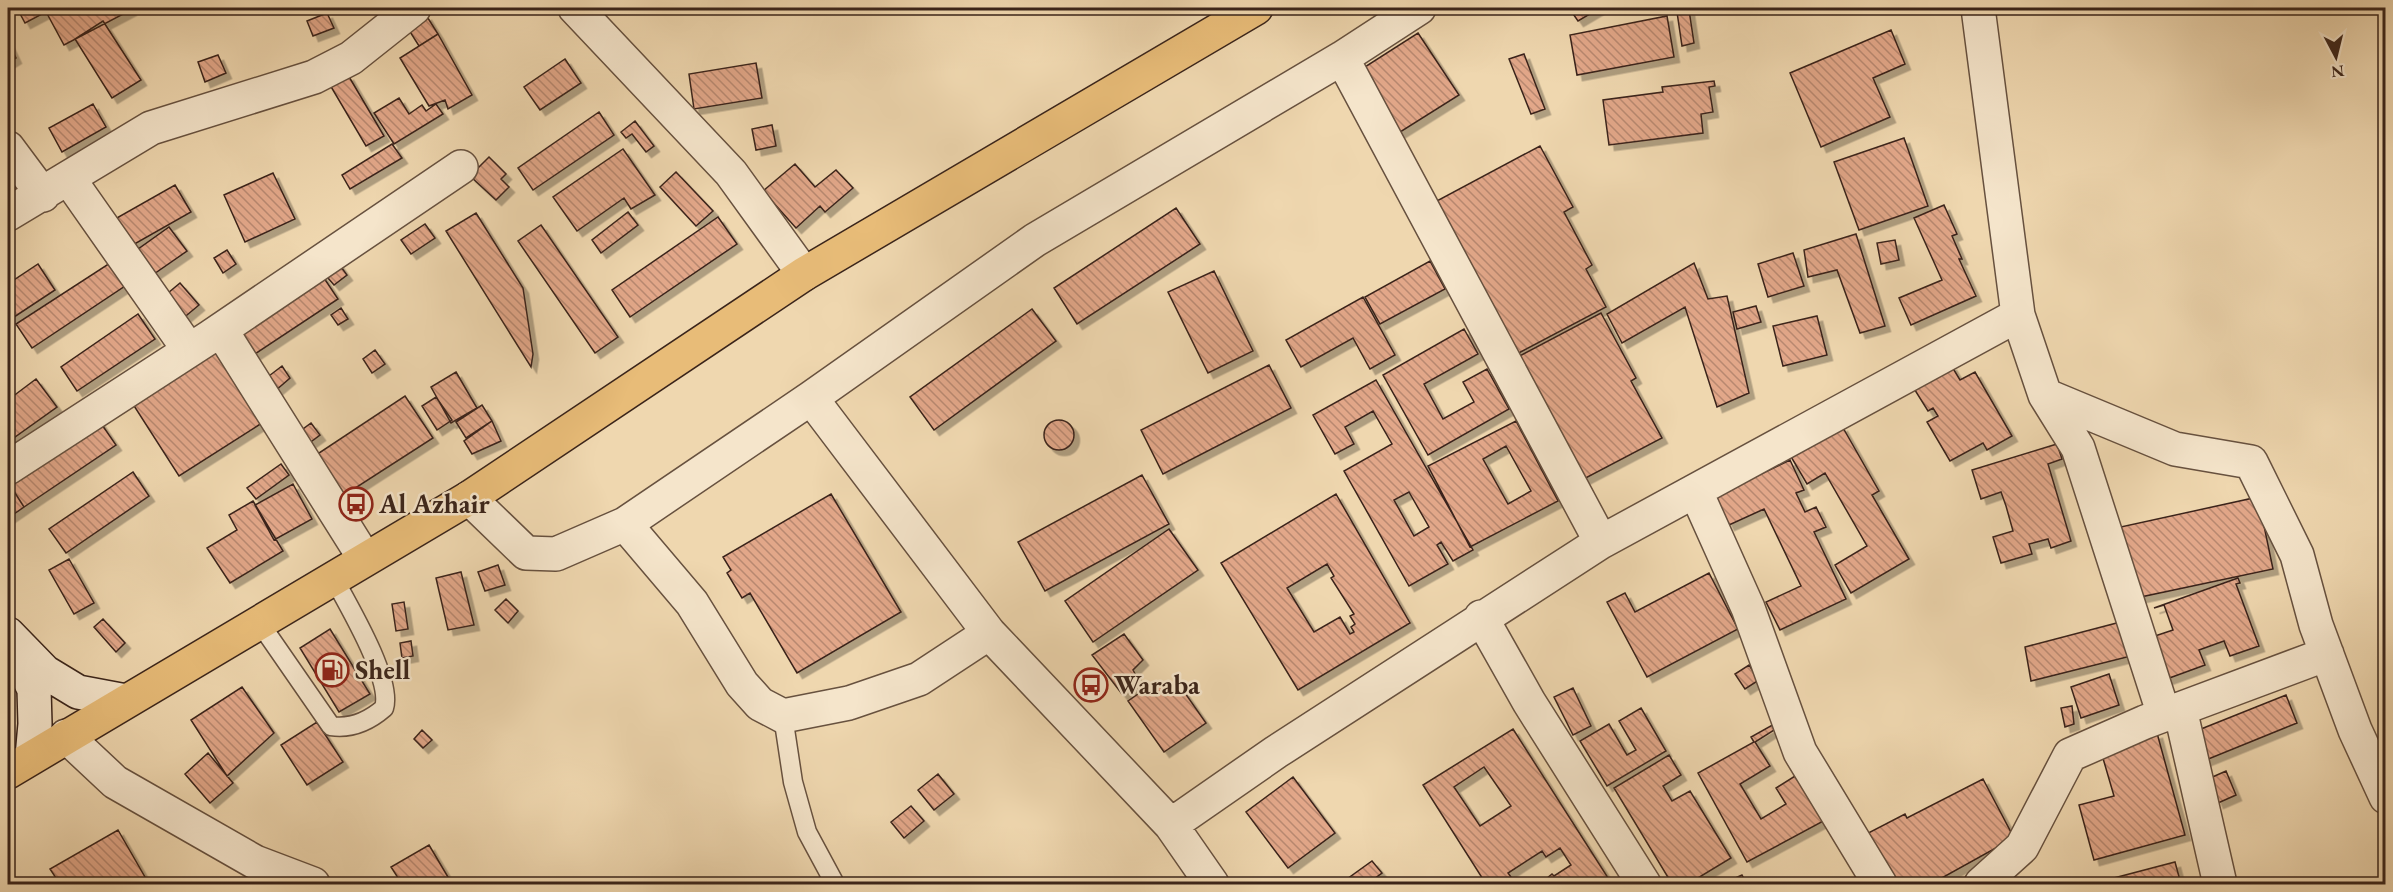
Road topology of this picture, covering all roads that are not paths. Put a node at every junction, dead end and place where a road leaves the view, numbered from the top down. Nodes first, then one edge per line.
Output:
1 (414, 8) edge
2 (575, 8) edge
3 (1256, 8) edge
4 (1419, 8) edge
5 (1978, 8) edge
6 (1342, 58) junction
7 (8, 148) edge
8 (461, 167) dead end
9 (56, 187) junction
10 (8, 214) edge
11 (804, 274) junction
12 (2018, 315) junction
13 (221, 330) junction
14 (189, 350) junction
15 (2045, 395) junction
16 (811, 398) junction
17 (8, 468) edge
18 (1696, 492) junction
19 (469, 498) junction
20 (625, 524) junction
21 (1601, 542) junction
22 (365, 558) junction
23 (333, 577) junction
24 (1481, 617) junction
25 (259, 622) junction
26 (989, 633) junction
27 (8, 635) edge
28 (2327, 654) junction
29 (126, 701) junction
30 (2172, 712) junction
31 (783, 716) junction
32 (66, 736) junction
33 (20, 765) edge
34 (2385, 797) edge
35 (1171, 825) junction
36 (313, 885) edge
37 (835, 885) edge
38 (1212, 885) edge
39 (1644, 885) edge
40 (1880, 885) edge
41 (1981, 885) edge
42 (2220, 885) edge

1 - 9 street
2 - 11 street
3 - 11 main road
4 - 6 street
5 - 12 street
6 - 16 street
6 - 21 street
7 - 9 street
8 - 13 street
9 - 10 street
9 - 14 street
11 - 19 main road
12 - 15 street
12 - 18 street
13 - 14 street
13 - 22 street
14 - 17 street
15 - 28 street
15 - 30 street
16 - 20 street
16 - 26 street
18 - 21 street
18 - 40 street
19 - 20 street
19 - 22 main road
20 - 31 street
21 - 24 street
22 - 23 main road
23 - 25 main road
23 - 25 lane
24 - 35 street
24 - 39 street
25 - 29 main road
26 - 31 street
26 - 35 street
27 - 29 street
27 - 33 street
28 - 30 street
28 - 34 street
29 - 32 main road
30 - 41 street
30 - 42 street
31 - 37 lane
32 - 33 main road
32 - 36 street
35 - 38 street

